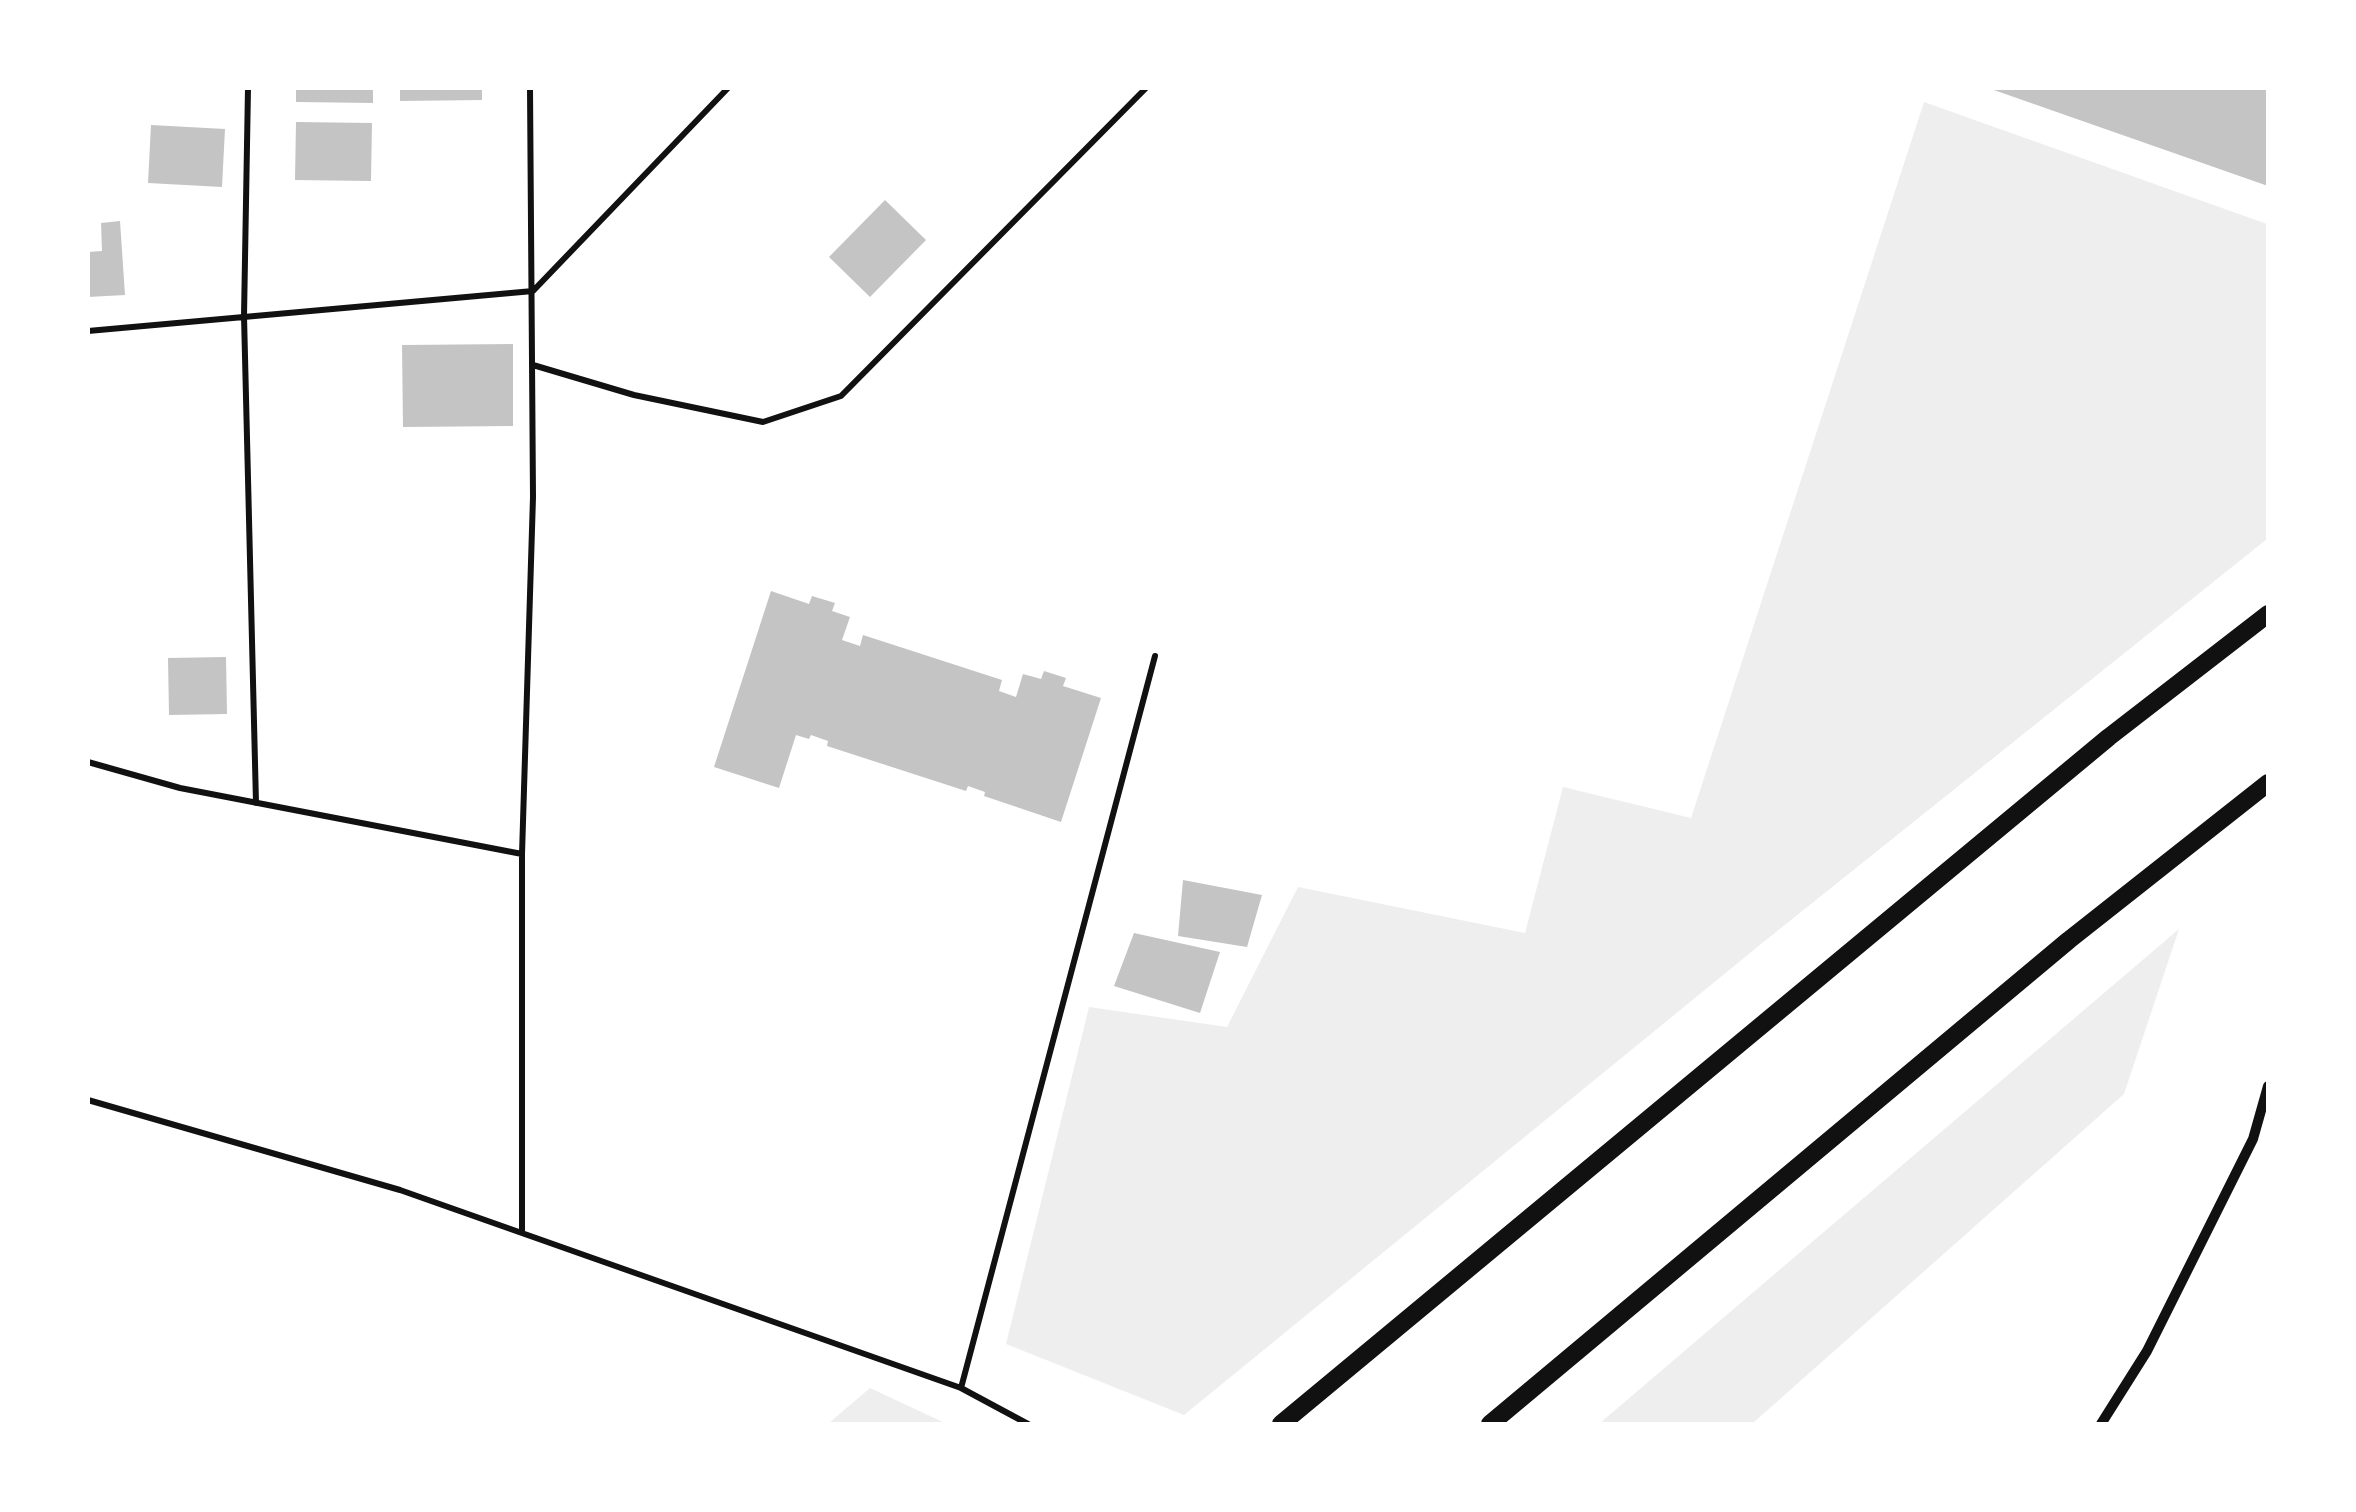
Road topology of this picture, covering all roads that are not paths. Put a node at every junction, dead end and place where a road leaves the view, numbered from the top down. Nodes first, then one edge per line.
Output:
1 (248, 88) edge
2 (530, 88) edge
3 (728, 88) edge
4 (1146, 88) edge
5 (533, 291) junction
6 (244, 316) junction
7 (88, 331) edge
8 (533, 365) junction
9 (2268, 614) edge
10 (1155, 656) dead end
11 (88, 762) edge
12 (2268, 783) edge
13 (256, 803) junction
14 (522, 854) junction
15 (2268, 1086) edge
16 (88, 1100) edge
17 (522, 1233) junction
18 (961, 1388) junction
19 (1028, 1424) edge
20 (1281, 1424) edge
21 (1490, 1424) edge
22 (2101, 1424) edge

1 - 6 street
2 - 5 street
3 - 5 street
4 - 8 street
5 - 6 street
5 - 8 street
6 - 7 street
6 - 13 street
8 - 14 street
9 - 20 highway
10 - 18 street
11 - 13 street
12 - 21 highway
13 - 14 street
14 - 17 street
15 - 22 street
16 - 17 street
17 - 18 street
18 - 19 street

